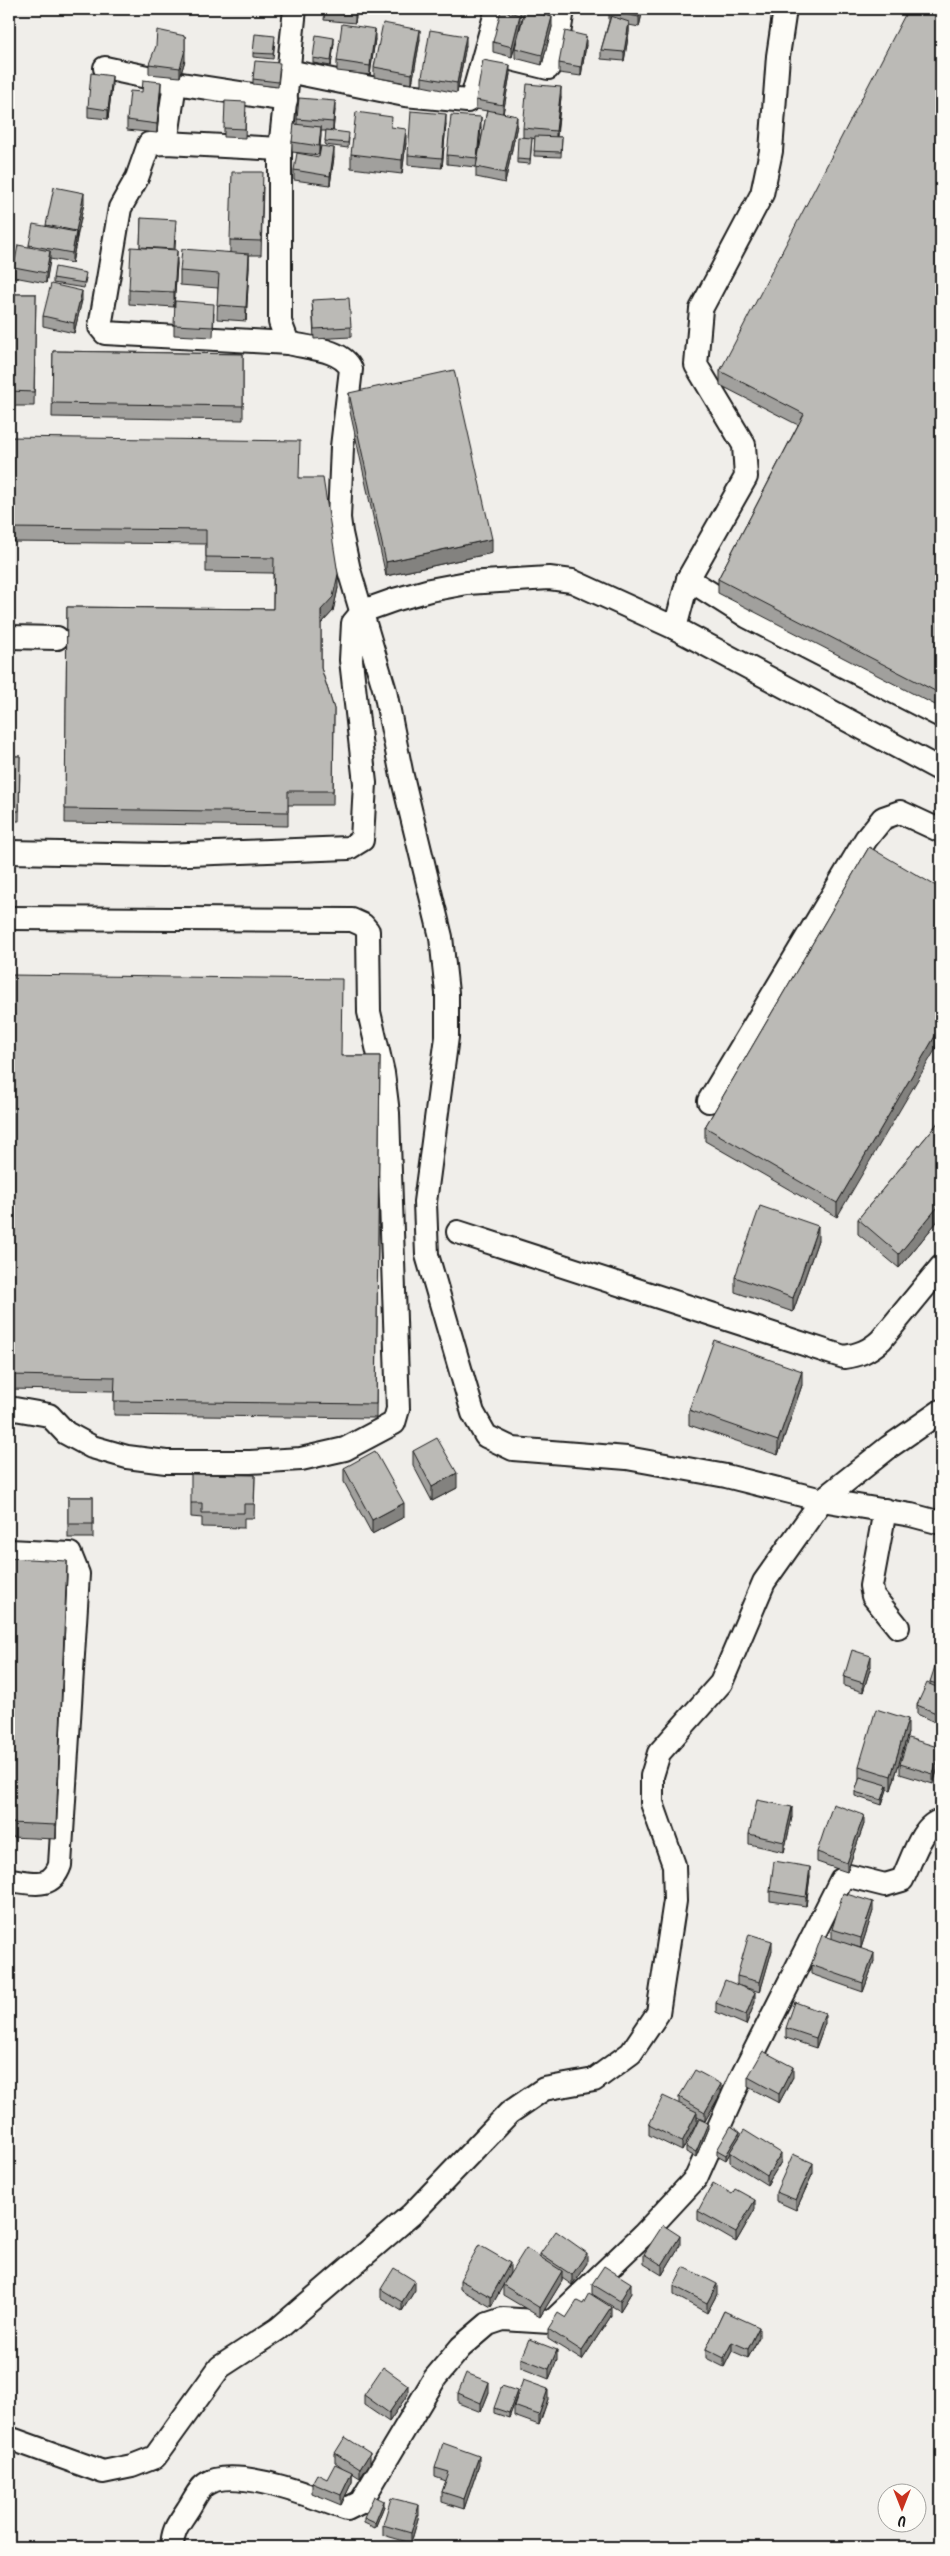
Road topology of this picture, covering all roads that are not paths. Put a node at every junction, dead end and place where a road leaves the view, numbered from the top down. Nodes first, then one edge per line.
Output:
1 (295, 9) edge
2 (497, 9) edge
3 (563, 9) edge
4 (785, 9) edge
5 (485, 56) junction
6 (105, 68) dead end
7 (288, 71) junction
8 (175, 83) junction
9 (286, 100) junction
10 (166, 143) junction
11 (280, 149) junction
12 (288, 343) junction
13 (688, 579) junction
14 (363, 611) junction
15 (675, 628) junction
16 (9, 637) edge
17 (57, 638) dead end
18 (941, 716) edge
19 (941, 770) edge
20 (941, 832) edge
21 (9, 852) edge
22 (9, 918) edge
23 (710, 1101) dead end
24 (458, 1232) dead end
25 (941, 1267) edge
26 (9, 1408) edge
27 (941, 1411) edge
28 (822, 1500) junction
29 (885, 1510) junction
30 (941, 1523) edge
31 (9, 1551) edge
32 (898, 1627) dead end
33 (941, 1821) edge
34 (9, 1880) edge
35 (9, 2438) edge
36 (172, 2547) edge

1 - 7 street
2 - 5 street
3 - 5 street
4 - 13 street
5 - 7 street
6 - 8 street
7 - 9 street
8 - 9 street
8 - 10 street
9 - 11 street
10 - 11 street
10 - 12 street
11 - 12 street
12 - 14 street
13 - 15 street
13 - 18 street
14 - 15 street
14 - 21 street
14 - 28 street
15 - 19 street
16 - 17 street
20 - 23 street
22 - 26 street
24 - 25 street
27 - 28 street
28 - 29 street
28 - 35 street
29 - 30 street
29 - 32 street
31 - 34 street
33 - 36 street

